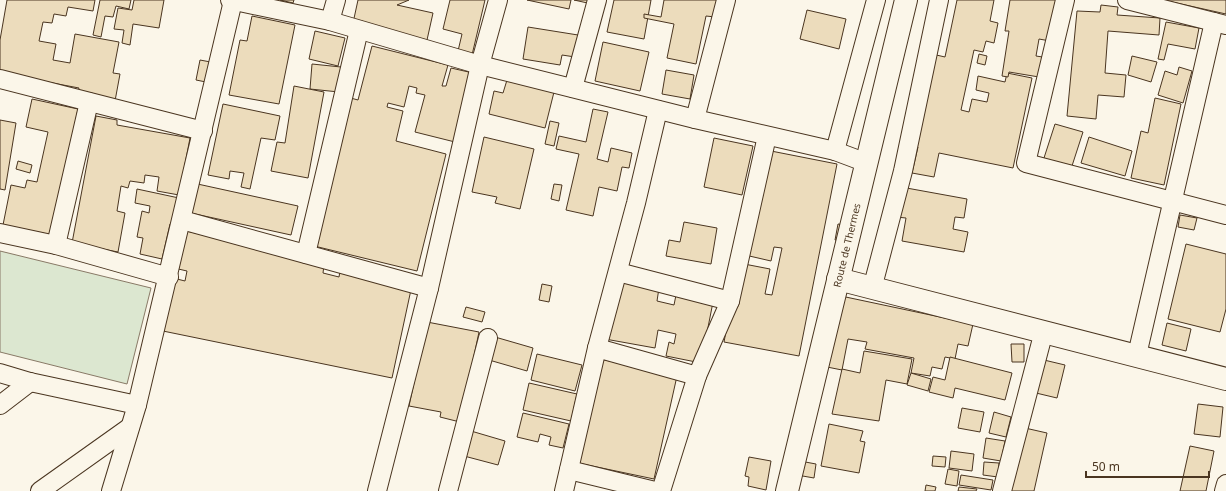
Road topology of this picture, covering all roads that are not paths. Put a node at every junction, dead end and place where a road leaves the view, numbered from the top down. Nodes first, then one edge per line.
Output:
1 (231, 0) edge
2 (336, 0) edge
3 (498, 0) edge
4 (598, 0) edge
5 (726, 0) edge
6 (876, 0) edge
7 (906, 0) edge
8 (939, 0) edge
9 (1065, 0) edge
10 (1138, 1) edge
11 (330, 21) junction
12 (1220, 23) edge
13 (359, 30) junction
14 (480, 65) junction
15 (0, 79) edge
16 (573, 88) junction
17 (90, 102) junction
18 (658, 110) junction
19 (696, 119) junction
20 (203, 131) junction
21 (767, 136) junction
22 (835, 151) junction
23 (867, 163) junction
24 (1171, 202) junction
25 (1226, 215) edge
26 (182, 220) junction
27 (0, 233) edge
28 (56, 245) junction
29 (306, 254) junction
30 (618, 272) junction
31 (169, 277) junction
32 (838, 279) junction
33 (429, 288) junction
34 (872, 289) junction
35 (730, 301) junction
36 (1044, 331) junction
37 (488, 338) dead end
38 (597, 348) junction
39 (1137, 355) junction
40 (0, 373) edge
41 (697, 376) junction
42 (1226, 379) edge
43 (30, 382) junction
44 (0, 405) edge
45 (137, 405) junction
46 (130, 427) junction
47 (569, 470) junction
48 (1226, 484) edge
49 (40, 491) edge
50 (111, 491) edge
51 (377, 491) edge
52 (448, 491) edge
53 (564, 491) edge
54 (655, 491) edge
55 (661, 491) edge
56 (787, 491) edge
57 (1002, 491) edge
58 (1224, 491) edge

1 - 11 street
1 - 20 street
2 - 11 street
3 - 14 street
4 - 16 street
5 - 19 street
6 - 22 street
7 - 23 main road, Route de Thermes
8 - 34 street
9 - 24 street
10 - 12 street
11 - 13 street
12 - 24 street
13 - 14 street
13 - 29 street
14 - 16 street
14 - 33 street
15 - 17 street
16 - 18 street
17 - 20 street
17 - 28 street
18 - 19 street
18 - 30 street
19 - 21 street
20 - 26 street
21 - 22 street
21 - 35 street
22 - 23 street
23 - 32 main road, Route de Thermes
24 - 25 street
24 - 39 street
26 - 29 street
26 - 31 street
27 - 28 street
28 - 31 street
29 - 33 street
30 - 35 street
30 - 38 street
31 - 45 street
32 - 34 main road
32 - 56 main road, Route de Thermes
33 - 51 street
34 - 36 main road
35 - 41 street
36 - 39 main road
36 - 57 street
37 - 52 street
38 - 41 street
38 - 47 street
39 - 42 main road
40 - 43 street
41 - 55 street
43 - 44 street
43 - 45 street
45 - 46 street
46 - 49 street
46 - 50 street
47 - 53 street
47 - 54 street
48 - 58 street

